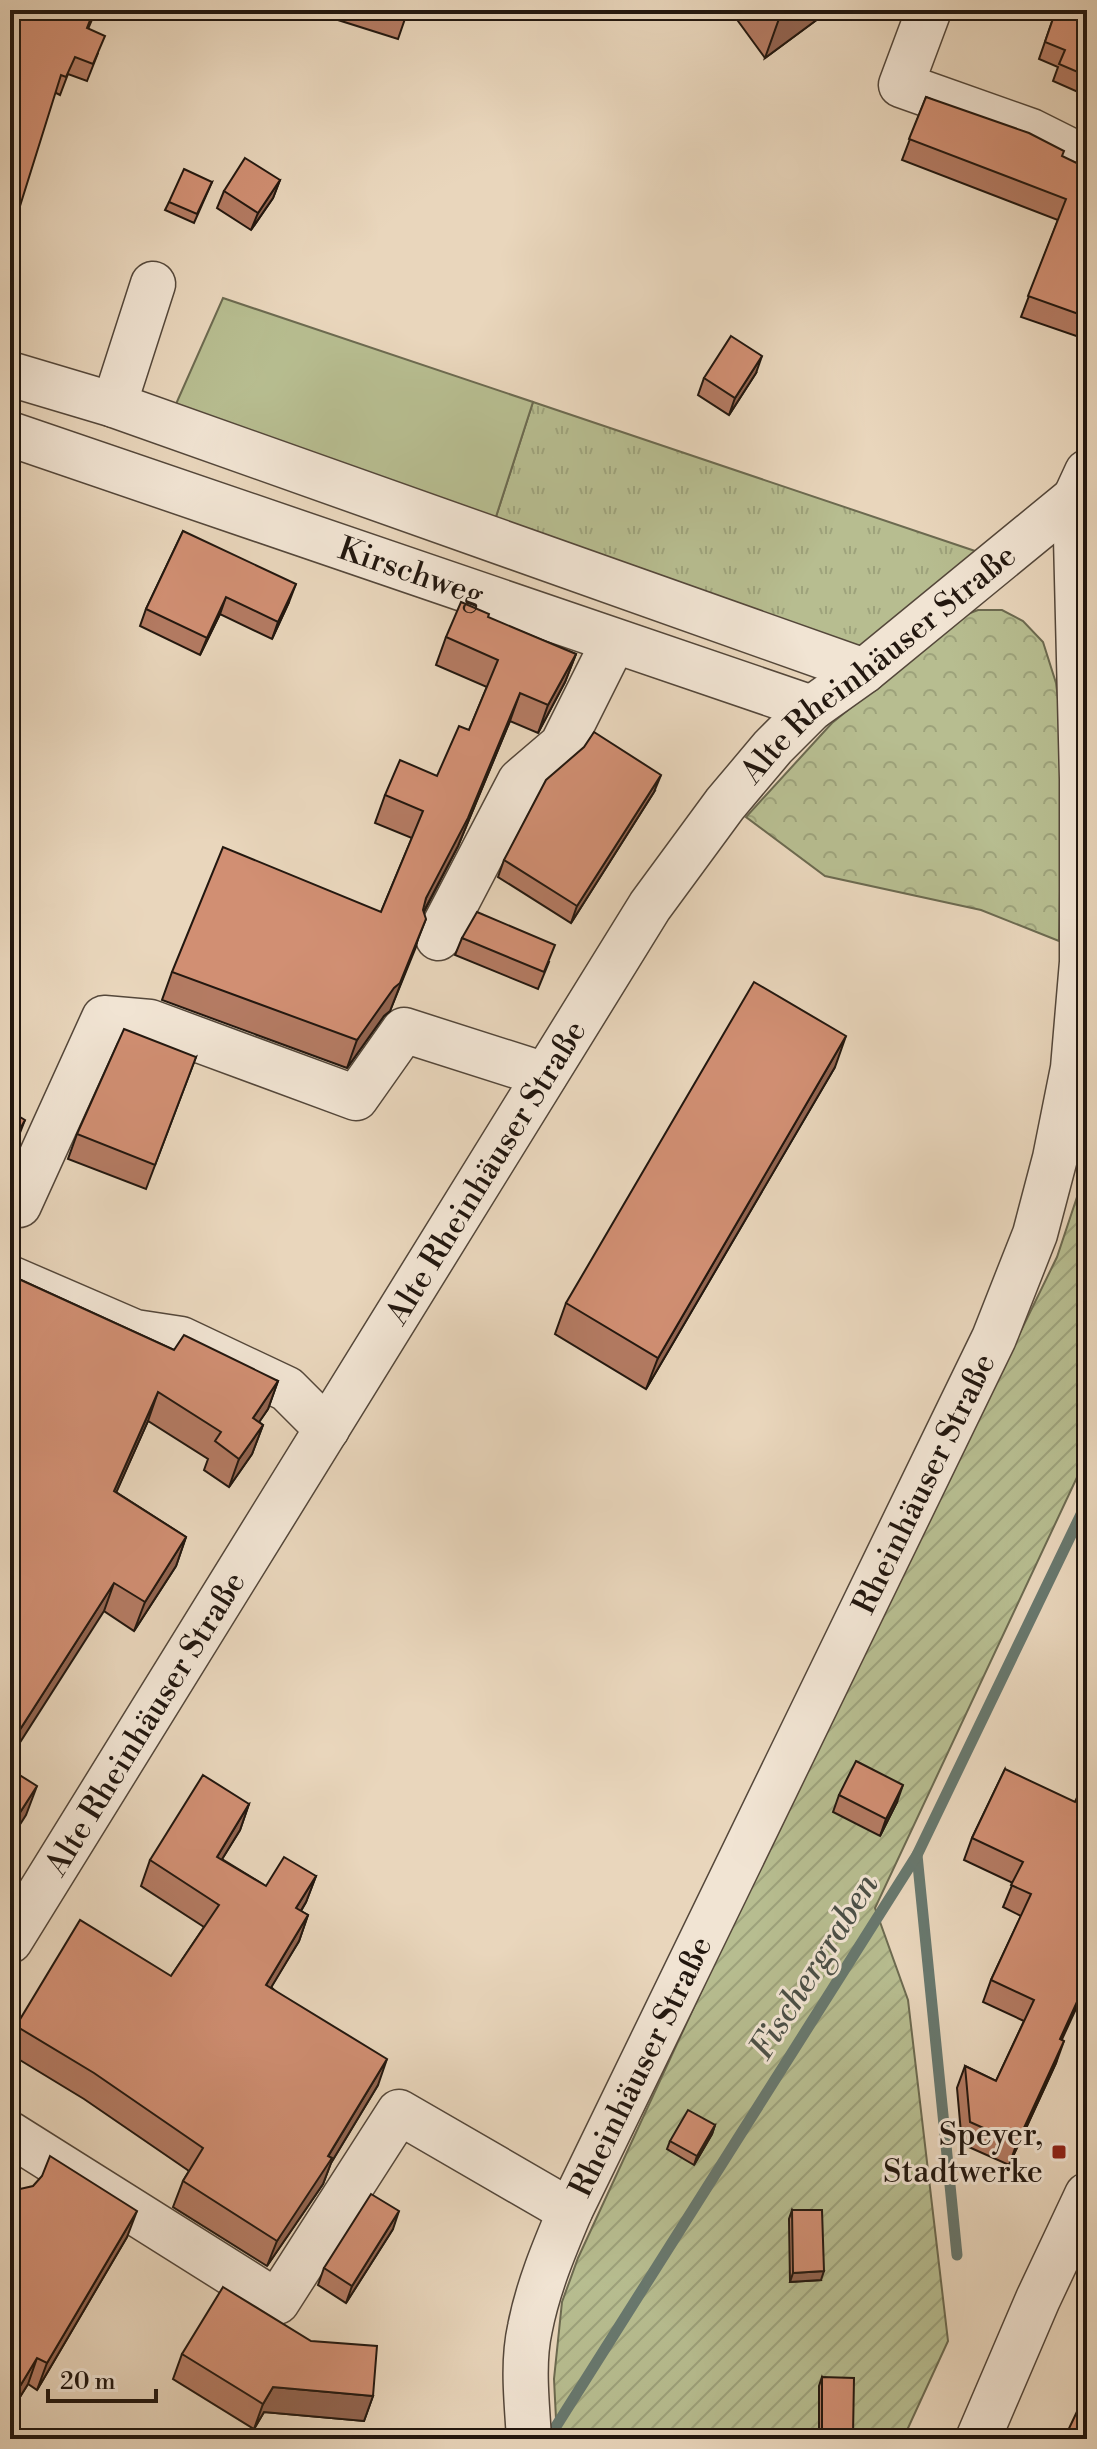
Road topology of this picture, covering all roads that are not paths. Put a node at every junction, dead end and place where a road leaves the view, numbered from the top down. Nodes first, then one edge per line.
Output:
1 (929, 10) edge
2 (1087, 159) edge
3 (153, 284) dead end
4 (10, 374) edge
5 (114, 405) junction
6 (10, 434) edge
7 (1081, 485) edge
8 (614, 641) junction
9 (864, 671) junction
10 (812, 708) junction
11 (438, 938) dead end
12 (545, 1075) junction
13 (19, 1205) dead end
14 (10, 1278) edge
15 (327, 1429) junction
16 (10, 1941) edge
17 (10, 2134) edge
18 (1087, 2195) edge
19 (570, 2211) junction
20 (529, 2437) edge
21 (978, 2439) edge

1 - 2 street
3 - 5 street
4 - 5 street
5 - 9 street
6 - 8 street, Kirschweg
7 - 9 street, Alte Rheinhäuser Straße
7 - 19 street, Rheinhäuser Straße
8 - 10 street, Kirschweg
8 - 11 street
9 - 10 street, Alte Rheinhäuser Straße
10 - 12 street, Alte Rheinhäuser Straße
12 - 13 street
12 - 15 street, Alte Rheinhäuser Straße
14 - 15 street
15 - 16 street, Alte Rheinhäuser Straße
17 - 19 street
18 - 21 street
19 - 20 street, Rheinhäuser Straße

